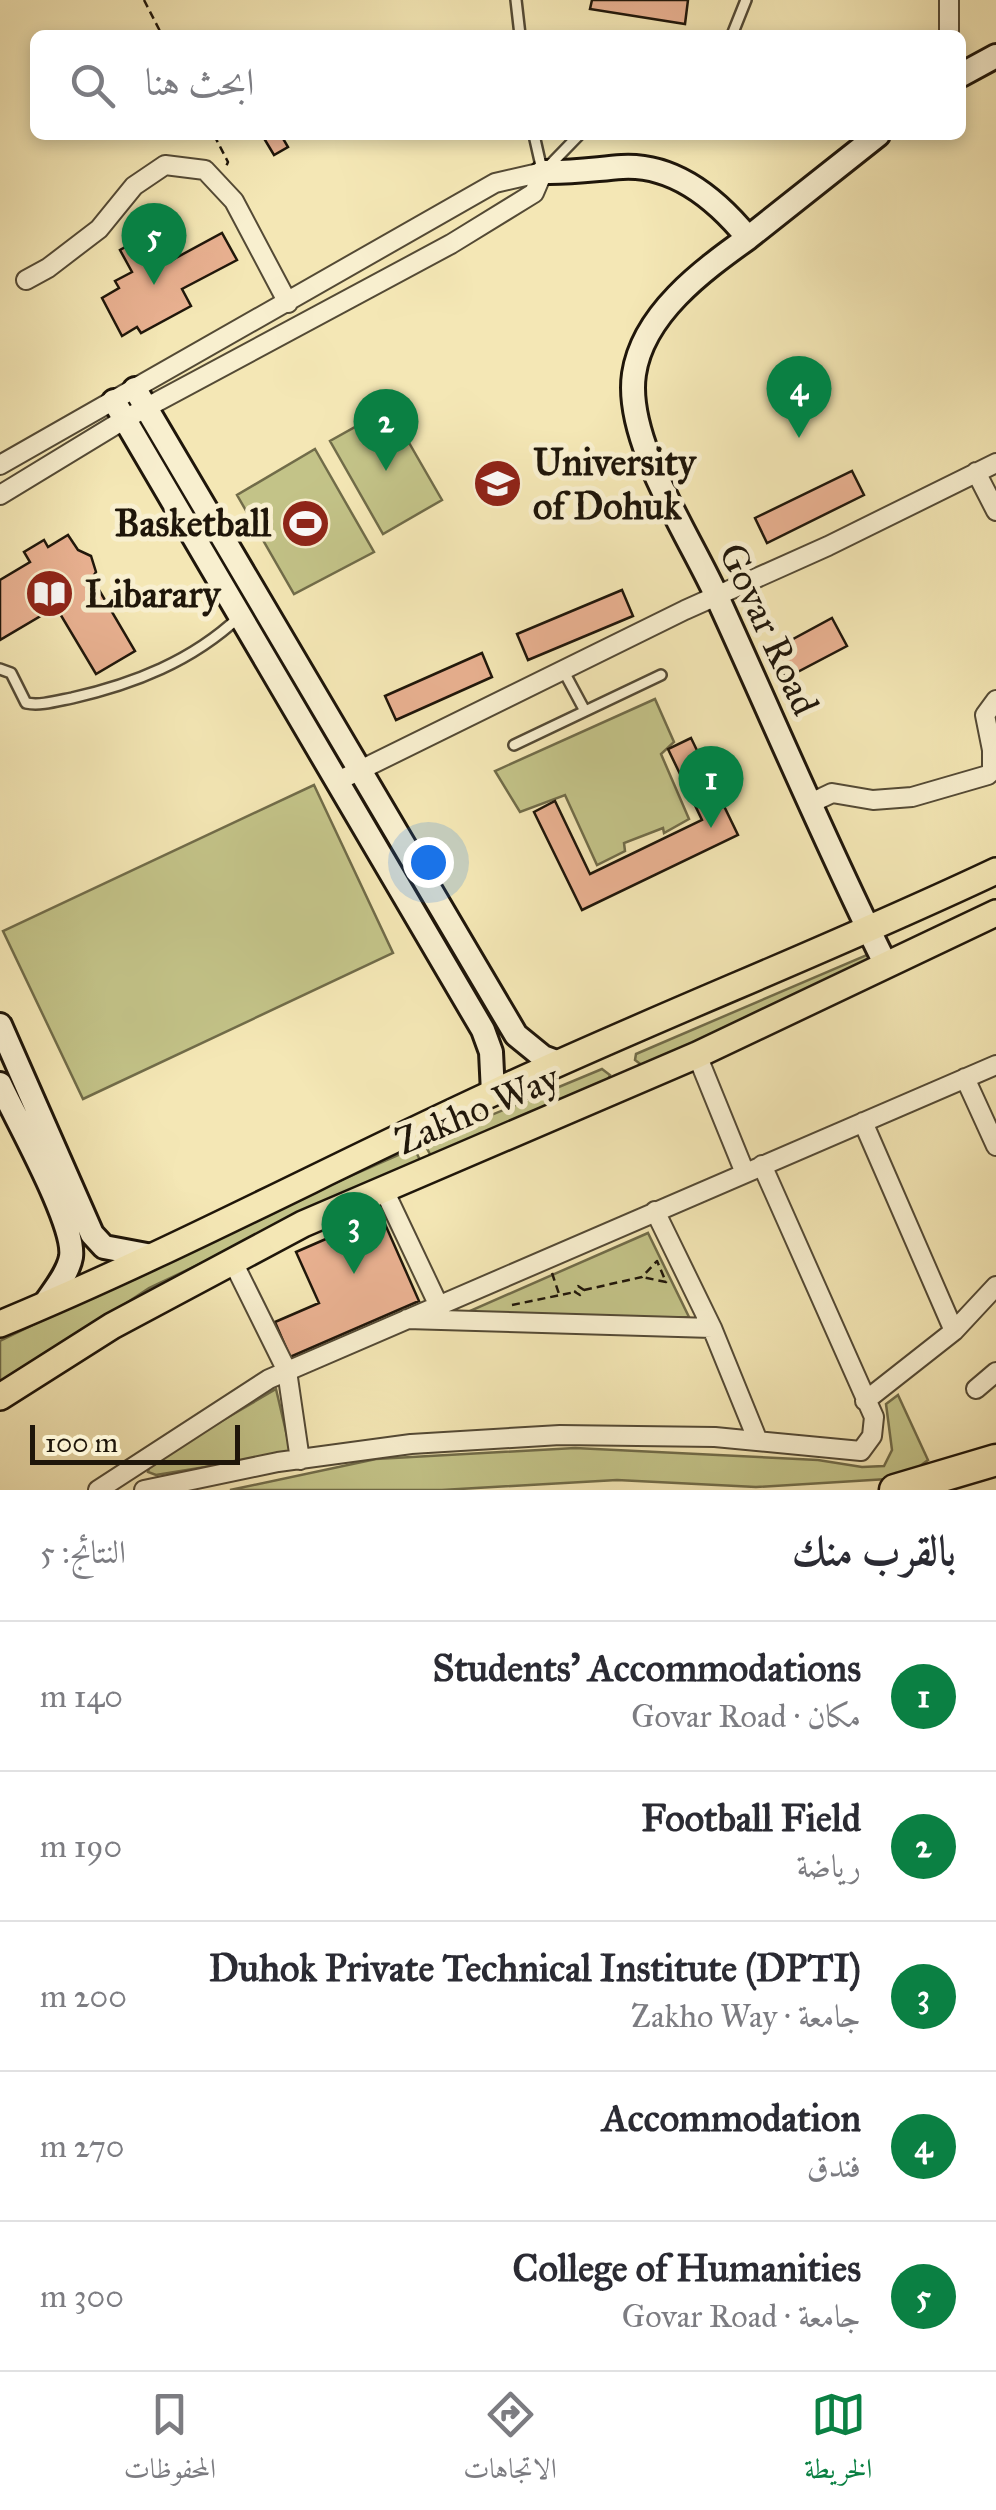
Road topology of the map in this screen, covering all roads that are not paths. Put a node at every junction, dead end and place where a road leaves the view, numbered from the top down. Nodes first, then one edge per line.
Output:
1 (516, 0) edge
2 (746, 0) edge
3 (961, 0) edge
4 (949, 18) edge
5 (519, 30) edge
6 (734, 30) edge
7 (996, 56) edge
8 (966, 72) edge
9 (535, 140) edge
10 (573, 140) edge
11 (872, 140) edge
12 (543, 172) junction
13 (748, 238) junction
14 (26, 280) dead end
15 (288, 303) junction
16 (130, 404) junction
17 (996, 463) edge
18 (0, 465) edge
19 (976, 472) junction
20 (0, 494) edge
21 (996, 511) edge
22 (717, 596) junction
23 (240, 616) junction
24 (0, 669) edge
25 (563, 670) junction
26 (661, 675) dead end
27 (996, 700) edge
28 (585, 712) junction
29 (514, 745) dead end
30 (348, 776) junction
31 (811, 802) junction
32 (996, 871) edge
33 (996, 913) edge
34 (869, 931) junction
35 (886, 965) junction
36 (504, 1016) junction
37 (0, 1025) edge
38 (484, 1030) junction
39 (613, 1041) junction
40 (697, 1055) junction
41 (559, 1062) junction
42 (996, 1065) edge
43 (964, 1078) junction
44 (632, 1083) junction
45 (9, 1085) edge
46 (493, 1093) junction
47 (863, 1122) junction
48 (996, 1146) edge
49 (753, 1169) junction
50 (384, 1190) junction
51 (654, 1211) junction
52 (104, 1247) junction
53 (152, 1256) junction
54 (70, 1260) junction
55 (232, 1260) junction
56 (996, 1286) edge
57 (438, 1304) junction
58 (44, 1305) junction
59 (402, 1319) junction
60 (0, 1324) edge
61 (712, 1328) junction
62 (954, 1332) junction
63 (287, 1371) junction
64 (996, 1372) edge
65 (976, 1389) dead end
66 (0, 1398) edge
67 (865, 1401) junction
68 (758, 1441) junction
69 (300, 1460) junction
70 (996, 1460) edge
71 (98, 1490) edge
72 (144, 1490) edge
73 (895, 1490) edge

1 - 5 lane
2 - 6 lane
3 - 4 street
7 - 8 street
9 - 12 lane
10 - 12 lane
11 - 13 street, Govar Road
12 - 13 street
12 - 15 street
12 - 16 street
13 - 22 street, Govar Road
14 - 15 street
15 - 16 street
16 - 18 street
16 - 20 street
16 - 23 street
16 - 30 street
17 - 19 street
19 - 21 street
19 - 22 street
22 - 25 street
22 - 31 street, Govar Road
23 - 24 lane
23 - 30 street
25 - 28 lane
25 - 30 street
26 - 28 lane
27 - 31 street
28 - 29 lane
30 - 36 street
30 - 38 street
31 - 34 street, Govar Road
32 - 34 main road, Zakho Way
33 - 35 main road, Zakho Way
34 - 35 street, Govar Road
34 - 39 main road, Zakho Way
35 - 40 main road, Zakho Way
36 - 38 street
36 - 41 street
37 - 45 street
38 - 46 street
39 - 41 main road, Zakho Way
39 - 44 main road
40 - 44 main road, Zakho Way
40 - 49 street
41 - 46 main road, Zakho Way
42 - 43 street
43 - 47 street
43 - 48 street
44 - 50 main road, Zakho Way
45 - 52 street
45 - 54 street
46 - 53 main road, Zakho Way
47 - 49 street
47 - 62 street
49 - 51 street
49 - 67 street
50 - 55 main road, Zakho Way
50 - 57 street
51 - 57 street
51 - 61 street
52 - 53 street
52 - 54 street
53 - 58 main road, Zakho Way
54 - 58 street
55 - 63 street
55 - 66 main road, Zakho Way
56 - 62 street
57 - 59 street
58 - 60 main road, Zakho Way
59 - 61 street
59 - 63 street
61 - 68 street
62 - 67 street
63 - 69 street
63 - 71 street
64 - 65 street
67 - 68 street
68 - 69 street
69 - 72 street
70 - 73 highway

